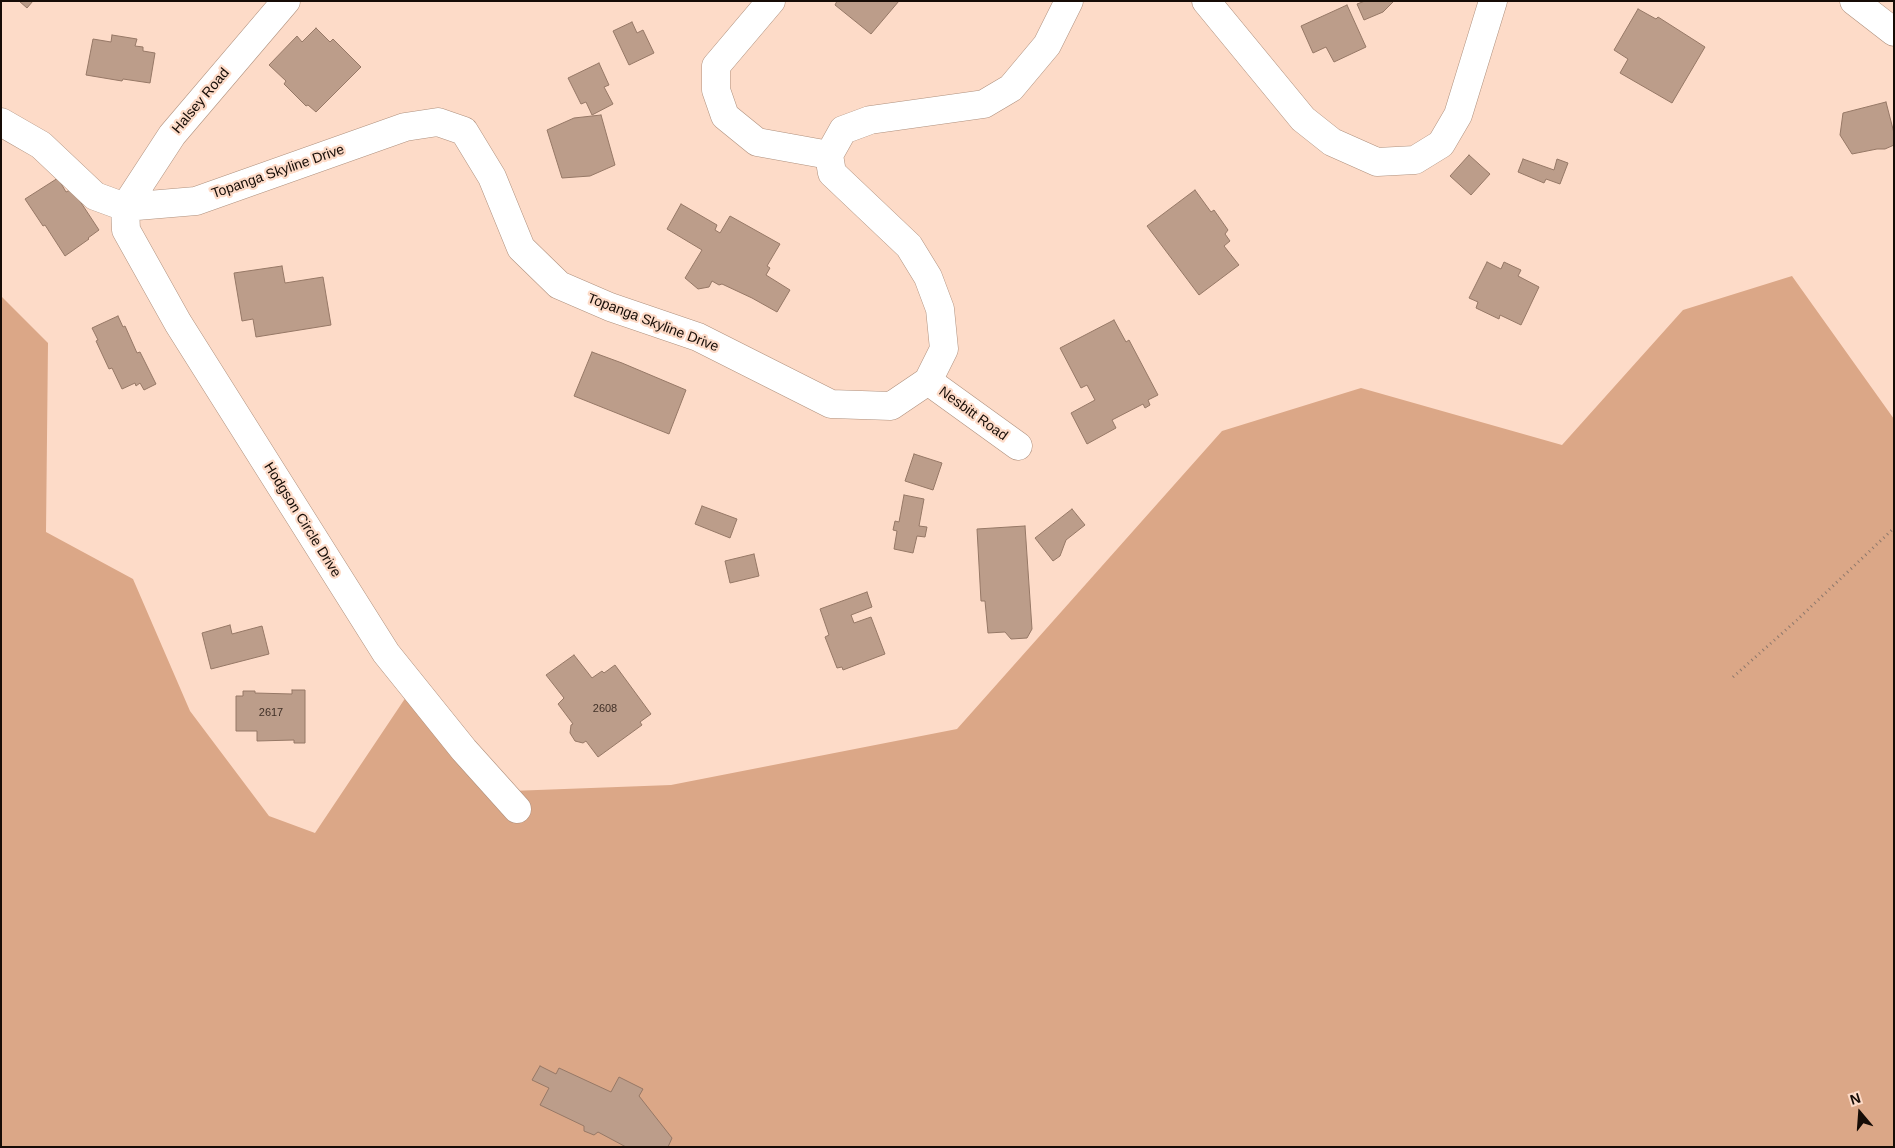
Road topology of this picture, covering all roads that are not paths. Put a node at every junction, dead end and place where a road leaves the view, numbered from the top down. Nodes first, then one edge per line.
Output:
1 (286, 1) edge
2 (771, 1) edge
3 (1069, 1) edge
4 (1206, 1) edge
5 (1493, 1) edge
6 (1854, 1) edge
7 (1894, 32) edge
8 (1, 122) edge
9 (829, 155) junction
10 (124, 207) junction
11 (928, 381) junction
12 (1018, 446) dead end
13 (517, 809) dead end

1 - 10 street, Halsey Road
2 - 9 street
3 - 9 street
4 - 5 street
6 - 7 street
8 - 10 street, Topanga Skyline Drive
9 - 11 street, Topanga Skyline Drive
10 - 11 street, Topanga Skyline Drive
10 - 13 street, Hodgson Circle Drive
11 - 12 street, Nesbitt Road

